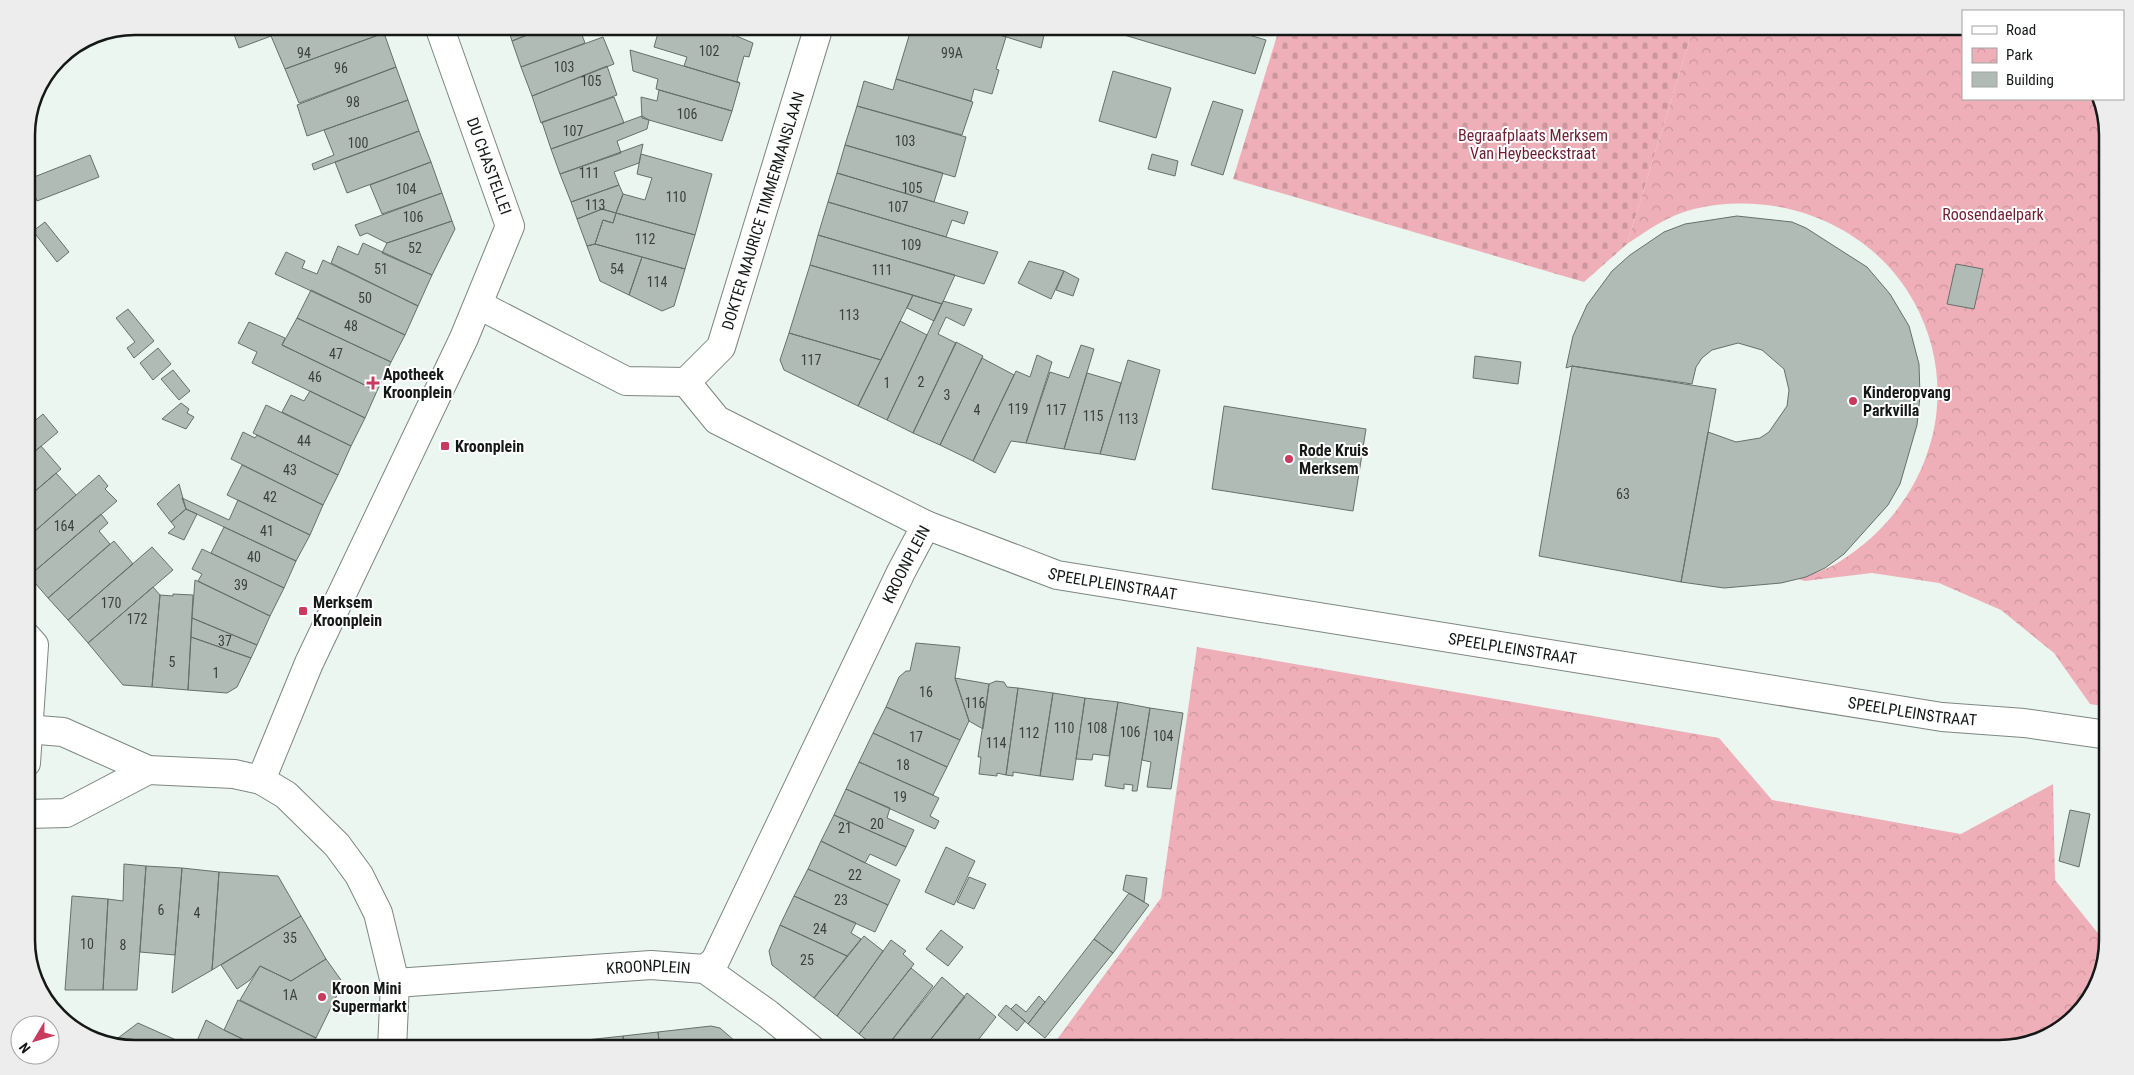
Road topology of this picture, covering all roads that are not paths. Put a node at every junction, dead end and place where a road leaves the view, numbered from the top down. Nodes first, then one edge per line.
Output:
1 (442, 35) edge
2 (816, 35) edge
3 (478, 305) junction
4 (686, 382) junction
5 (926, 525) junction
6 (35, 730) edge
7 (2099, 734) edge
8 (148, 770) junction
9 (261, 780) junction
10 (35, 814) edge
11 (705, 969) junction
12 (395, 983) junction
13 (392, 1040) edge
14 (800, 1040) edge

1 - 3 street, DU CHASTELLEI
2 - 4 street, DOKTER MAURICE TIMMERMANSLAAN
3 - 4 street
3 - 9 street
4 - 5 street, KROONPLEIN
5 - 7 street, SPEELPLEINSTRAAT
5 - 11 street, KROONPLEIN
6 - 8 street
8 - 9 street
8 - 10 street
9 - 12 street
11 - 12 street, KROONPLEIN
11 - 14 street
12 - 13 street

